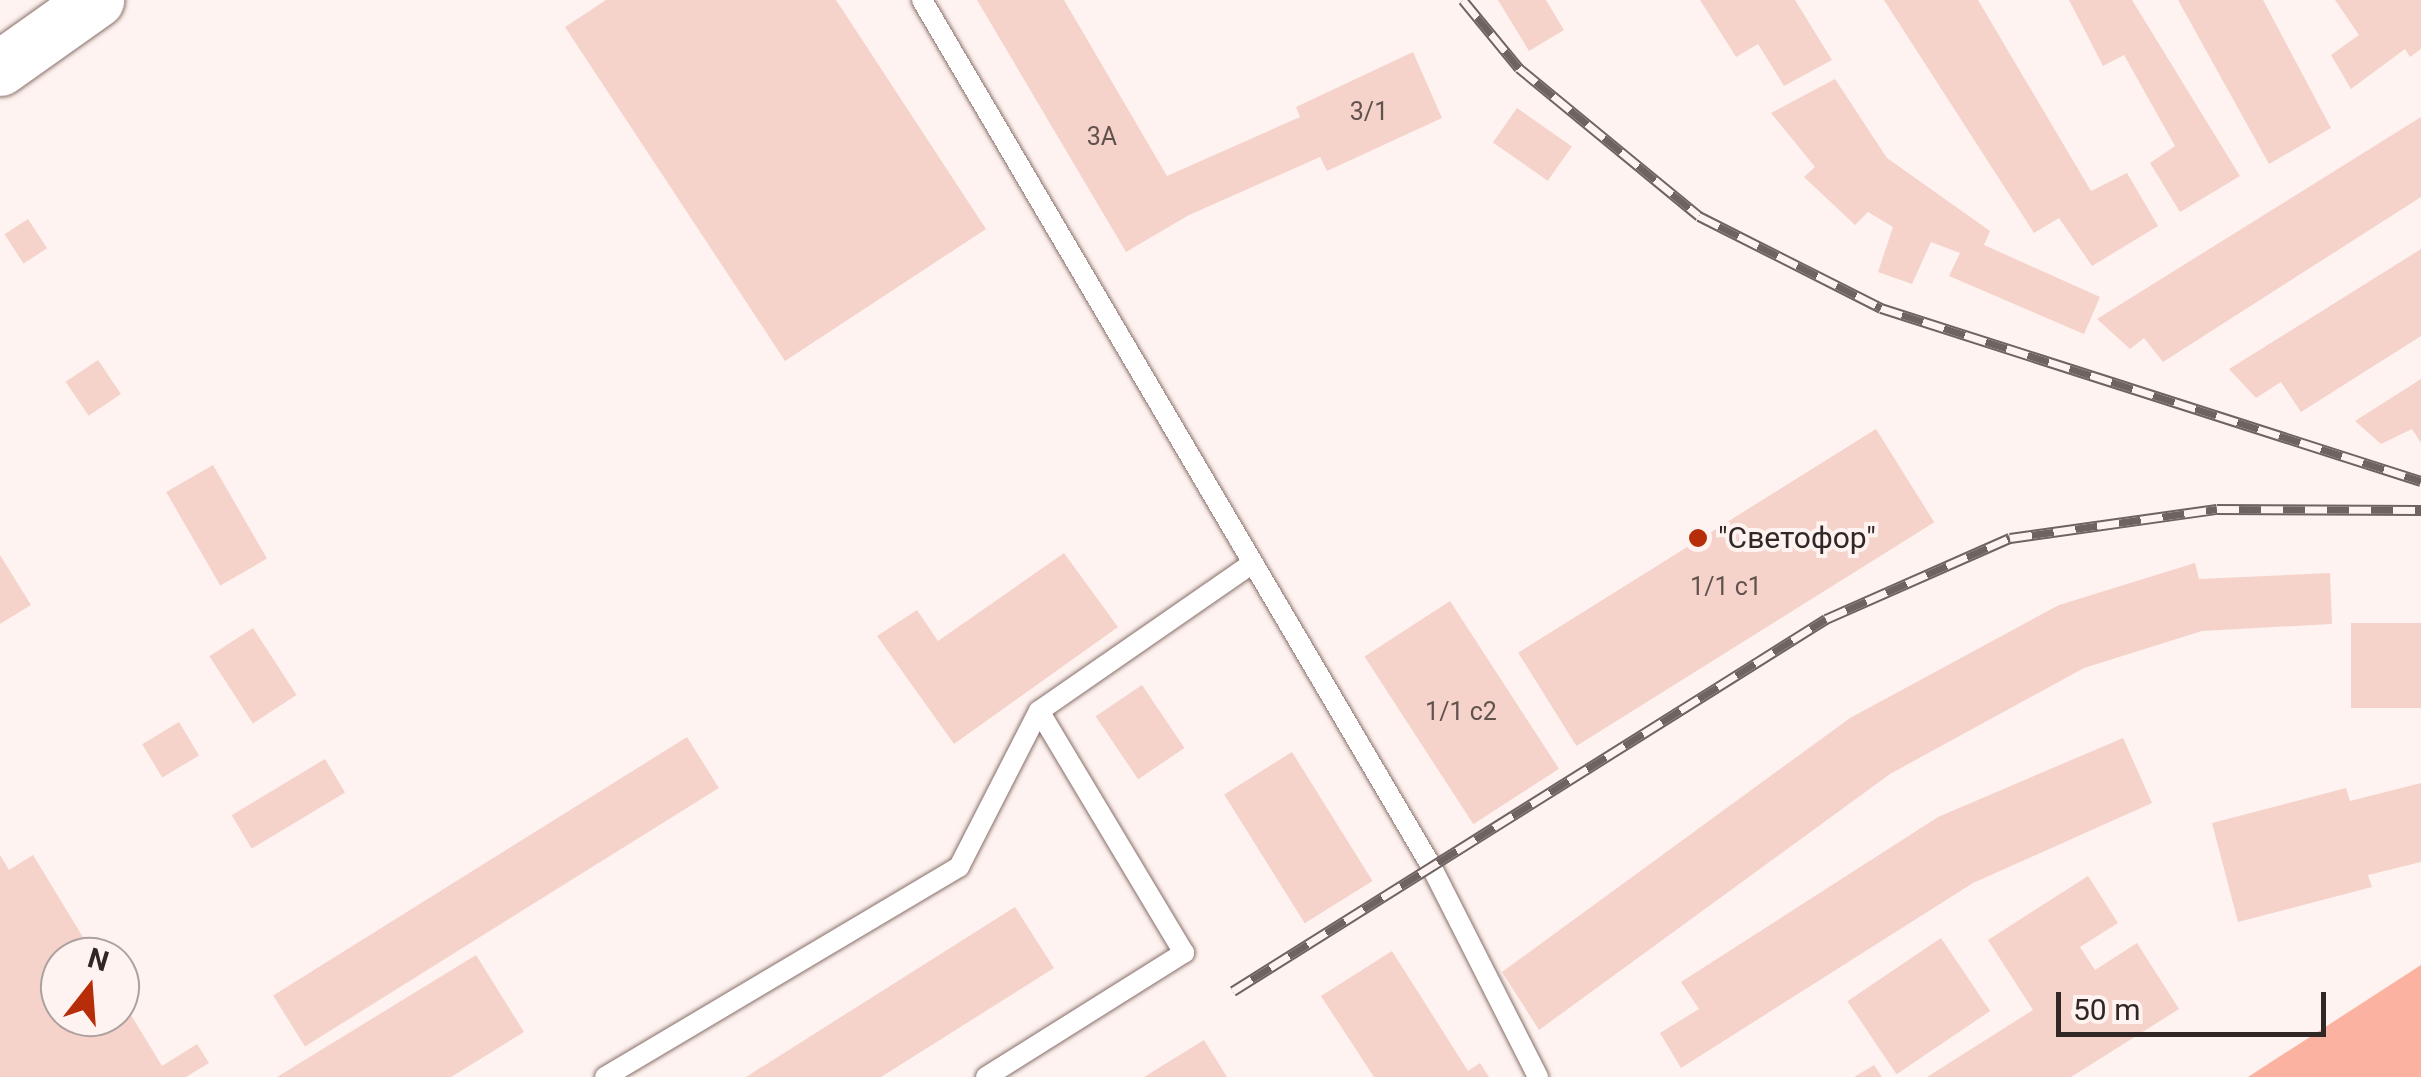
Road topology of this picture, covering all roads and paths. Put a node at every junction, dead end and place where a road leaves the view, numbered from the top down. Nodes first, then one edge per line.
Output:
1 (96, 0) edge
2 (922, 0) edge
3 (0, 68) edge
4 (1251, 564) junction
5 (1038, 711) junction
6 (605, 1077) edge
7 (986, 1077) edge
8 (1538, 1077) edge

1 - 3 main road
2 - 4 lane
4 - 5 lane
4 - 8 lane
5 - 6 lane
5 - 7 lane

